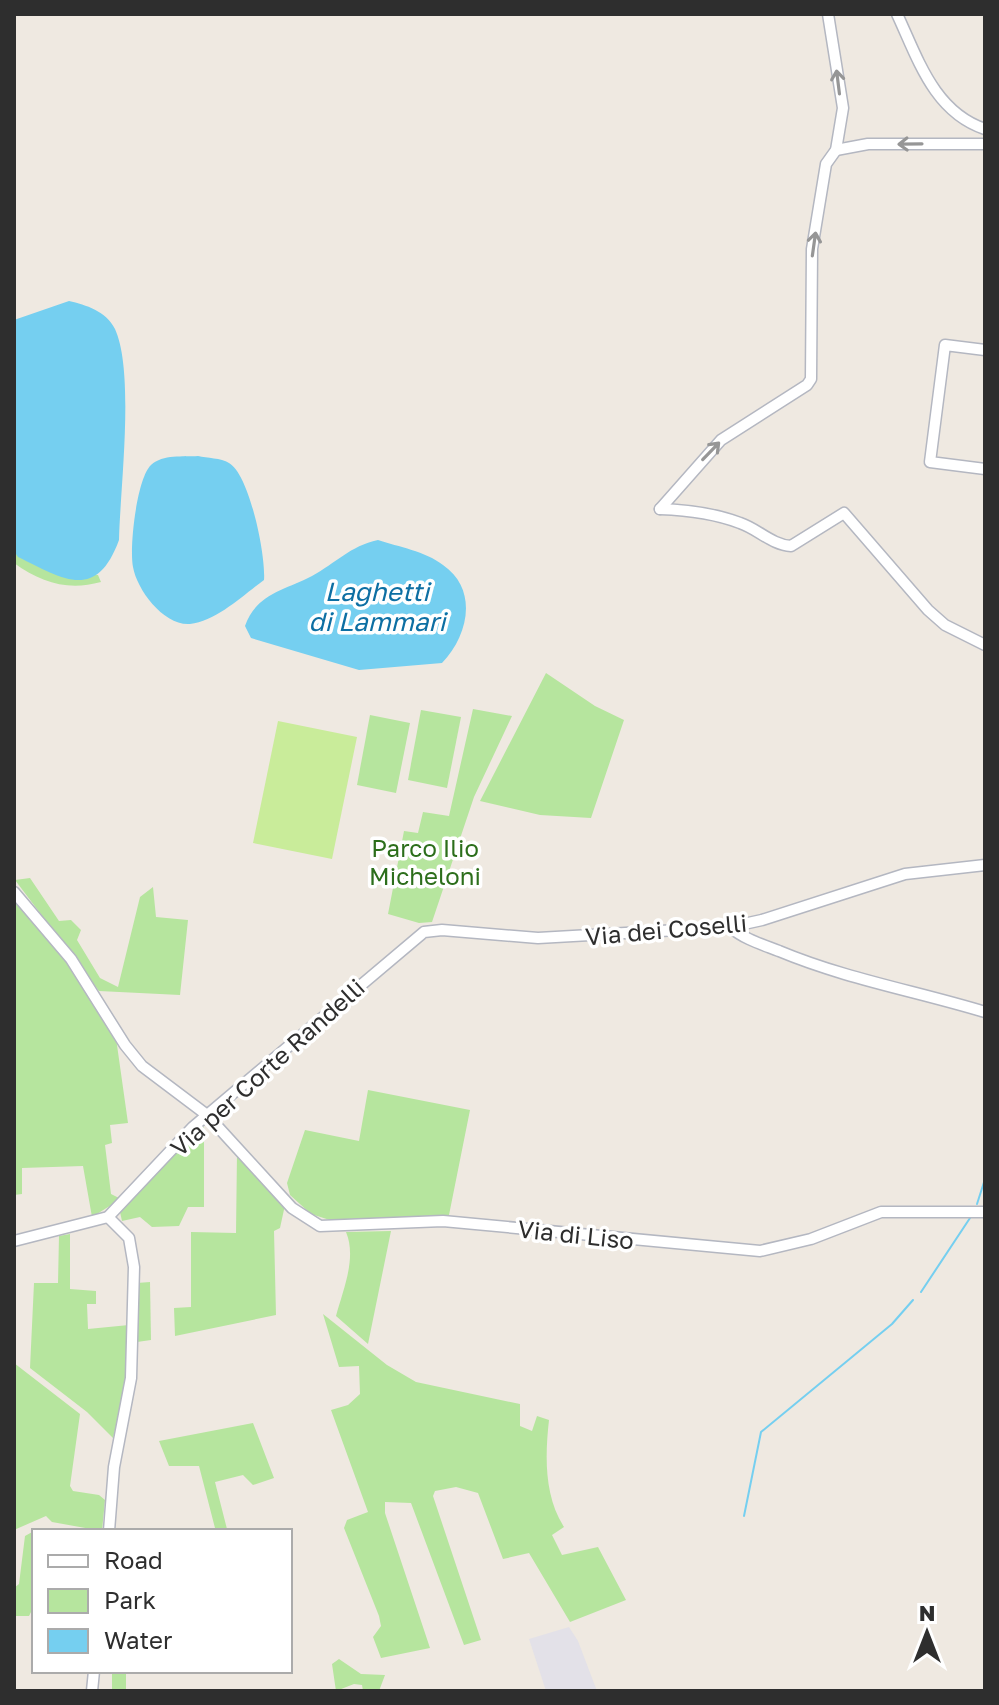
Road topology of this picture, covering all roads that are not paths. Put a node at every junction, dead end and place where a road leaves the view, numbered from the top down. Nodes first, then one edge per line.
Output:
1 (828, 14) edge
2 (897, 14) edge
3 (985, 129) edge
4 (985, 144) edge
5 (836, 150) junction
6 (985, 350) edge
7 (985, 469) edge
8 (985, 645) edge
9 (985, 865) edge
10 (14, 892) edge
11 (730, 927) junction
12 (435, 930) joint
13 (985, 1012) edge
14 (207, 1115) junction
15 (985, 1212) edge
16 (108, 1217) junction
17 (14, 1241) edge
18 (109, 1529) edge

5 -> 1 street
2 - 3 street
4 -> 5 street
8 -> 5 street
6 - 7 street
9 - 11 street, Via dei Coselli
10 - 14 street, Via di Liso
11 - 12 street, Via dei Coselli
11 - 13 street
12 - 14 street, Via per Corte Randelli
14 - 15 street, Via di Liso
14 - 16 street, Via per Corte Randelli
16 - 17 street
16 - 18 street

